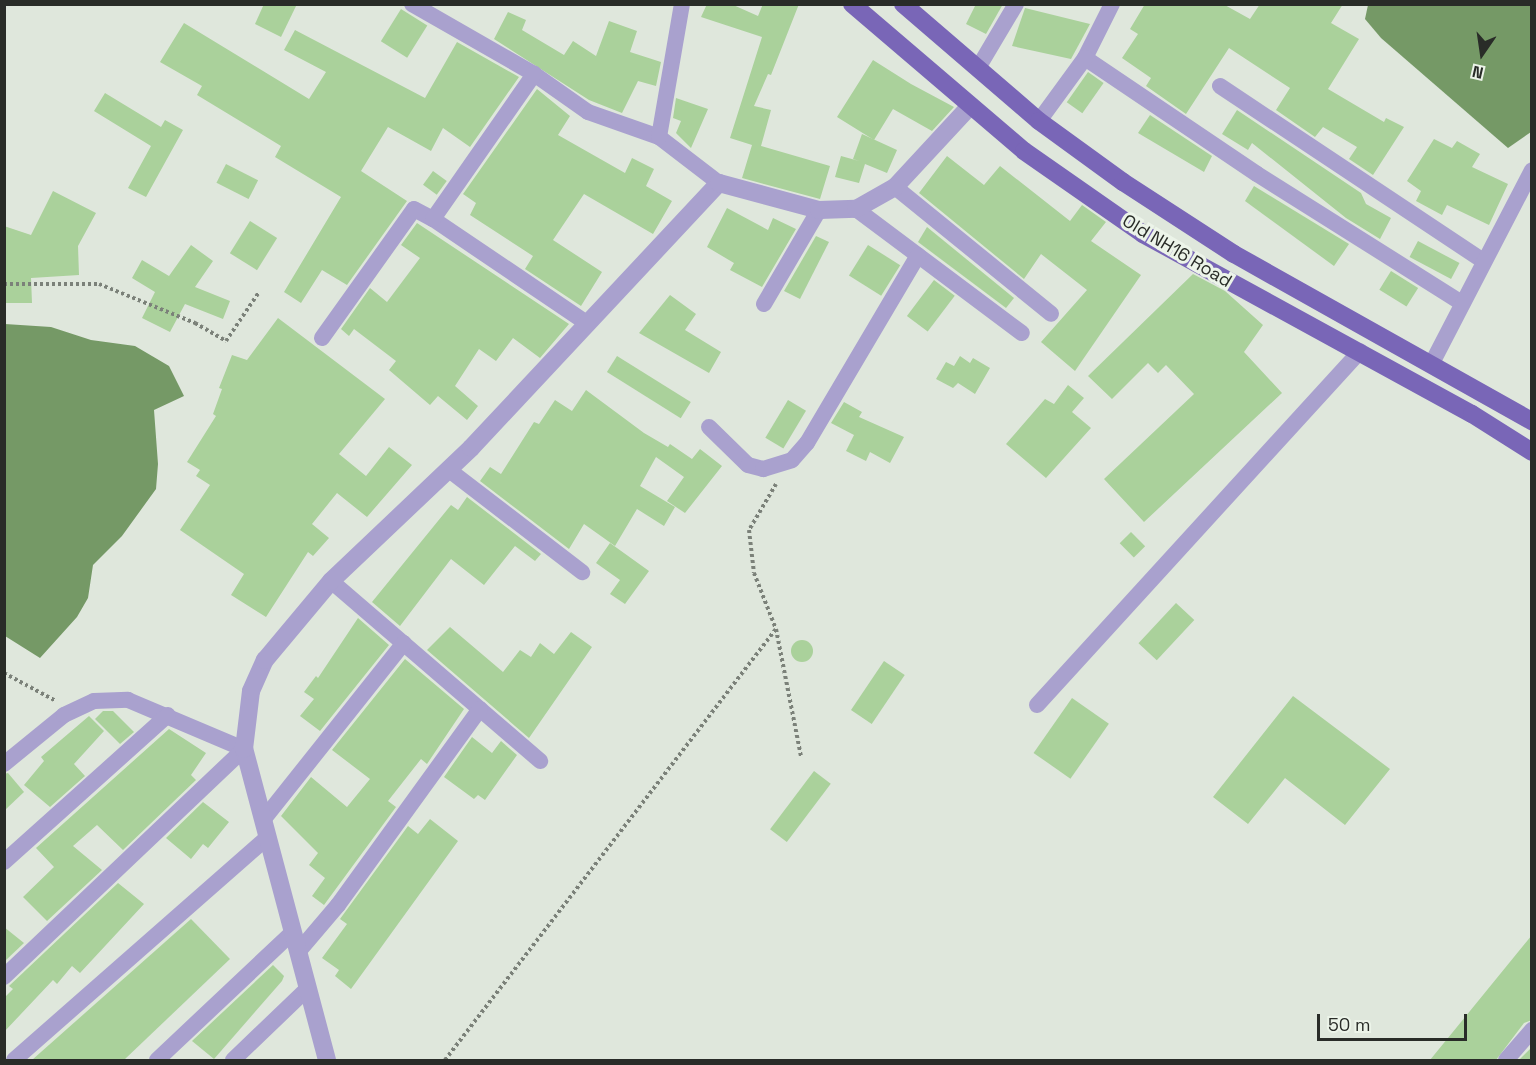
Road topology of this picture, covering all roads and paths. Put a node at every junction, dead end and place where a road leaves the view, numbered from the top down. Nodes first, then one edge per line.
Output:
1 (412, 4) edge
2 (682, 4) edge
3 (852, 4) edge
4 (903, 4) edge
5 (1016, 4) edge
6 (1112, 4) edge
7 (1085, 58) junction
8 (978, 69) junction
9 (534, 74) junction
10 (1220, 86) dead end
11 (970, 106) junction
12 (1040, 121) junction
13 (658, 137) junction
14 (1532, 170) edge
15 (719, 183) junction
16 (895, 187) junction
17 (856, 209) junction
18 (819, 210) junction
19 (433, 219) junction
20 (918, 255) junction
21 (1483, 261) junction
22 (4, 284) edge
23 (259, 292) dead end
24 (1462, 303) junction
25 (765, 304) dead end
26 (1052, 314) dead end
27 (588, 324) junction
28 (1023, 333) dead end
29 (322, 338) dead end
30 (1360, 351) junction
31 (1432, 363) junction
32 (1532, 421) edge
33 (708, 427) dead end
34 (1532, 452) edge
35 (792, 460) junction
36 (449, 470) junction
37 (582, 572) dead end
38 (331, 580) junction
39 (776, 629) junction
40 (404, 643) junction
41 (4, 674) edge
42 (1036, 705) dead end
43 (480, 709) junction
44 (64, 715) junction
45 (168, 715) junction
46 (244, 749) junction
47 (801, 757) dead end
48 (540, 761) dead end
49 (4, 764) edge
50 (265, 829) junction
51 (4, 862) edge
52 (293, 932) junction
53 (298, 952) junction
54 (4, 977) edge
55 (308, 988) junction
56 (1532, 1030) edge
57 (14, 1060) edge
58 (157, 1060) edge
59 (233, 1060) edge
60 (327, 1060) edge
61 (445, 1060) edge
62 (1506, 1060) edge

1 - 9 street
2 - 13 street
3 - 11 main road, Old NH16 Road
4 - 8 main road, Old NH16 Road
5 - 8 street
6 - 7 street
7 - 12 street
7 - 24 street
8 - 12 main road, Old NH16 Road
9 - 13 street
9 - 19 street
10 - 21 street
11 - 16 street
11 - 30 main road, Old NH16 Road
12 - 31 main road, Old NH16 Road
13 - 15 street
14 - 21 street
15 - 18 street
15 - 27 street
16 - 17 street
16 - 26 street
17 - 18 street
17 - 20 street
18 - 25 street
19 - 27 street
19 - 29 street
20 - 28 street
20 - 35 street
21 - 24 street
22 - 23 path
24 - 31 street
27 - 36 street
30 - 34 main road, Old NH16 Road
30 - 42 street
31 - 32 main road, Old NH16 Road
33 - 35 street
35 - 39 path
36 - 37 street
36 - 38 street
38 - 40 street
38 - 46 street
39 - 47 path
39 - 61 path
40 - 43 street
40 - 50 street
41 - 44 path
43 - 48 street
43 - 53 street
44 - 45 street
44 - 49 street
45 - 46 street
45 - 51 street
46 - 50 street
46 - 54 street
50 - 52 street
50 - 57 street
52 - 53 street
52 - 58 street
53 - 55 street
55 - 59 street
55 - 60 street
56 - 62 street

